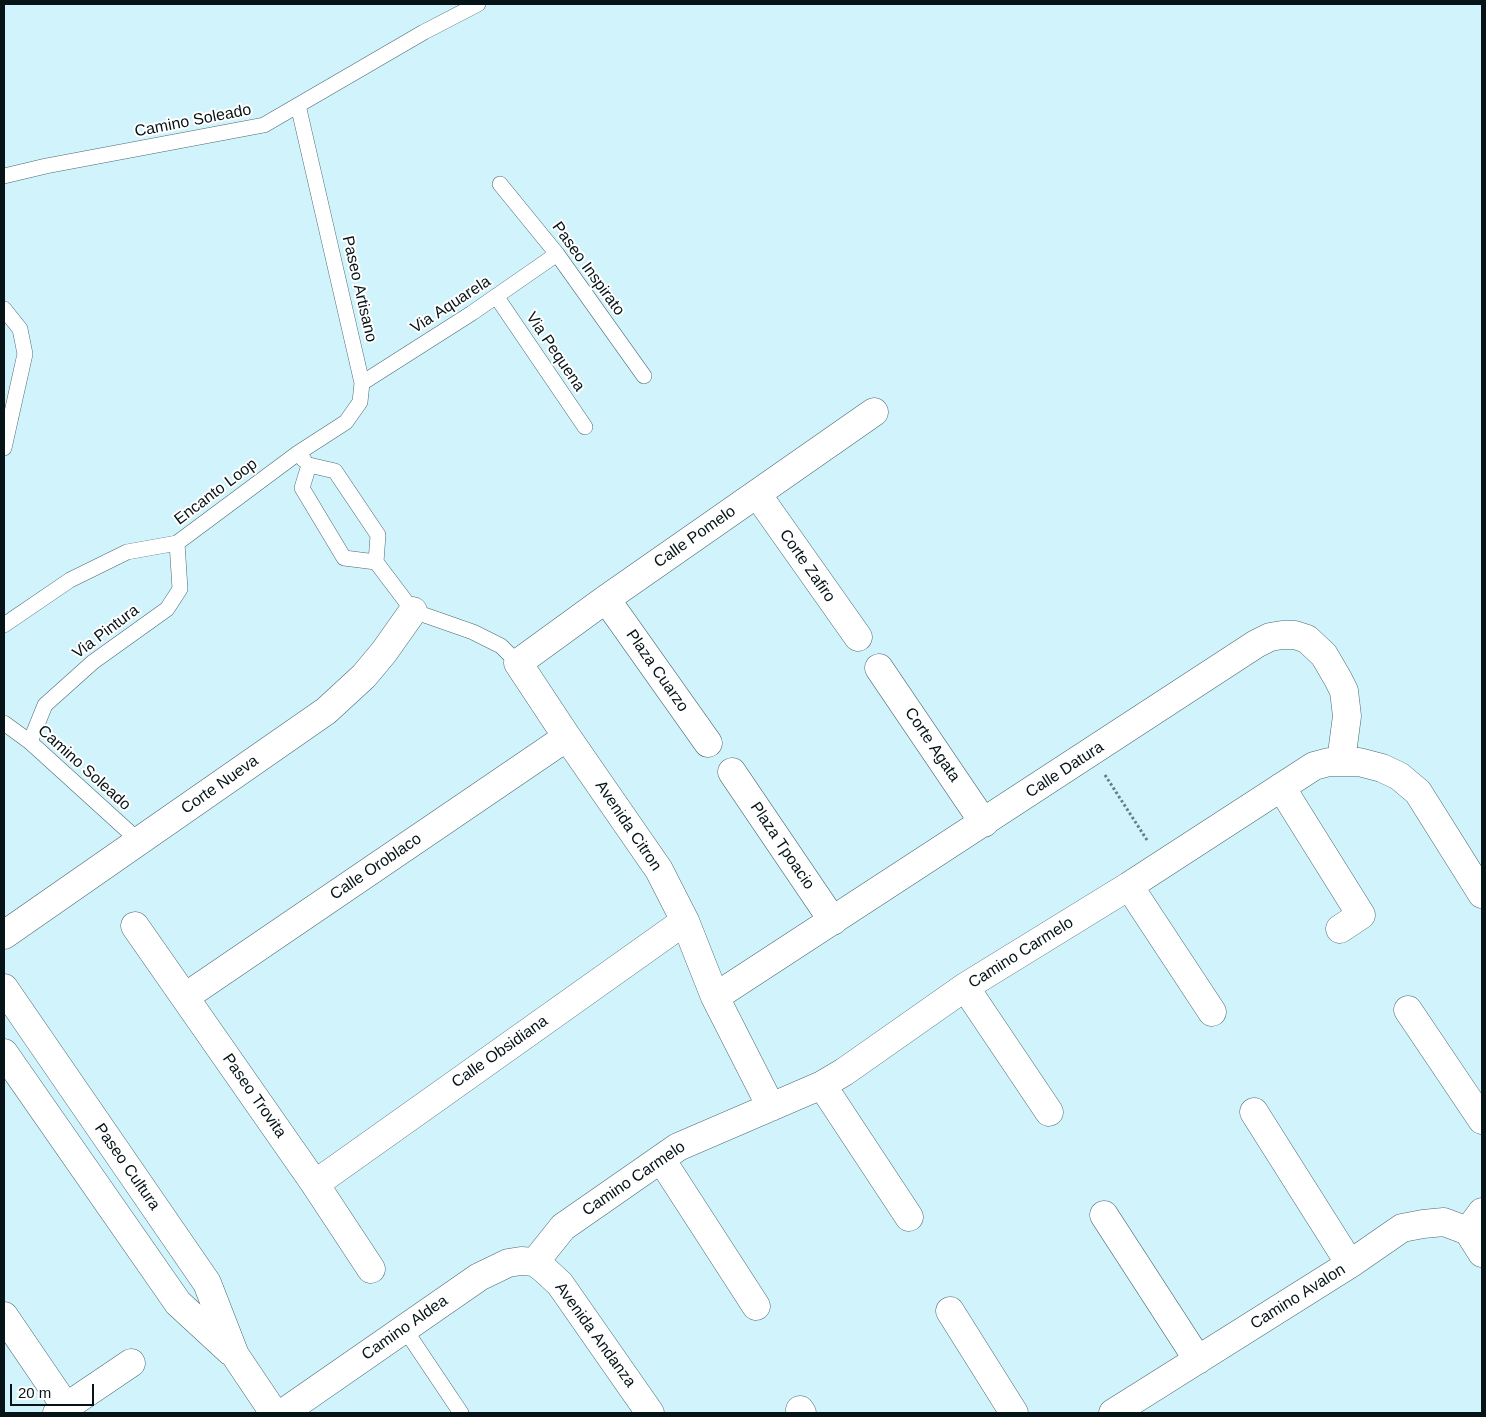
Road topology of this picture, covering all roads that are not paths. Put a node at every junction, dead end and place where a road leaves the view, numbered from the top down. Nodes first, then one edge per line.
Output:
1 (478, 4) edge
2 (298, 106) junction
3 (4, 176) edge
4 (500, 184) dead end
5 (557, 254) junction
6 (496, 296) junction
7 (4, 309) edge
8 (644, 376) dead end
9 (362, 383) junction
10 (874, 412) dead end
11 (585, 427) dead end
12 (4, 448) edge
13 (298, 453) junction
14 (309, 465) junction
15 (757, 494) junction
16 (176, 543) junction
17 (376, 562) junction
18 (606, 598) junction
19 (413, 611) junction
20 (4, 626) edge
21 (858, 637) dead end
22 (518, 663) junction
23 (879, 668) dead end
24 (4, 723) edge
25 (567, 737) junction
26 (30, 742) junction
27 (708, 743) dead end
28 (1341, 761) junction
29 (732, 772) dead end
30 (1281, 787) junction
31 (984, 822) junction
32 (139, 841) junction
33 (1129, 886) junction
34 (1482, 894) edge
35 (685, 920) junction
36 (833, 920) junction
37 (135, 926) dead end
38 (1340, 929) dead end
39 (4, 935) edge
40 (4, 988) edge
41 (965, 988) junction
42 (185, 997) junction
43 (715, 997) junction
44 (1408, 1010) dead end
45 (1212, 1012) dead end
46 (4, 1053) edge
47 (822, 1085) junction
48 (771, 1107) junction
49 (1049, 1112) dead end
50 (1254, 1112) dead end
51 (1482, 1120) edge
52 (661, 1159) junction
53 (315, 1184) junction
54 (1104, 1215) dead end
55 (909, 1217) dead end
56 (1477, 1232) edge
57 (535, 1262) junction
58 (1350, 1264) junction
59 (371, 1269) dead end
60 (756, 1306) dead end
61 (950, 1311) dead end
62 (4, 1316) edge
63 (404, 1328) junction
64 (235, 1355) junction
65 (1198, 1360) junction
66 (131, 1363) dead end
67 (62, 1410) edge
68 (274, 1413) edge
69 (283, 1413) edge
70 (461, 1413) edge
71 (650, 1413) edge
72 (1014, 1413) edge
73 (1113, 1413) edge

1 - 2 lane, Camino Soleado
2 - 3 lane, Camino Soleado
2 - 9 lane, Paseo Artisano
4 - 5 lane, Paseo Inspirato
5 - 6 lane, Via Aquarela
5 - 8 lane, Paseo Inspirato
6 - 9 lane, Via Aquarela
6 - 11 lane, Via Pequena
7 - 12 lane
9 - 13 lane, Paseo Artisano
10 - 15 street, Calle Pomelo
13 - 14 lane
13 - 16 lane, Encanto Loop
14 - 17 lane
14 - 17 lane
15 - 18 street, Calle Pomelo
15 - 21 street, Corte Zafiro
16 - 20 lane, Encanto Loop
16 - 26 lane, Via Pintura
17 - 19 lane
18 - 22 street, Calle Pomelo
18 - 27 street, Plaza Cuarzo
19 - 22 lane, Avenida Citron
19 - 32 street, Corte Nueva
22 - 25 street, Avenida Citron
23 - 31 street, Corte Agata
24 - 26 lane, Camino Soleado
25 - 35 street, Avenida Citron
25 - 42 street, Calle Oroblaco
26 - 32 lane, Camino Soleado
28 - 30 street, Camino Carmelo
28 - 31 street, Calle Datura
28 - 34 street, Camino Carmelo
29 - 36 street, Plaza Tpoacio
30 - 33 street, Camino Carmelo
30 - 38 street
31 - 36 street, Calle Datura
32 - 39 street, Corte Nueva
33 - 41 street, Camino Carmelo
33 - 45 street
35 - 43 street, Avenida Citron
35 - 53 street, Calle Obsidiana
36 - 43 street, Calle Datura
37 - 42 street, Paseo Trovita
40 - 64 street, Paseo Cultura
41 - 47 street, Camino Carmelo
41 - 49 street
42 - 53 street, Paseo Trovita
43 - 48 street, Avenida Citron
44 - 51 street
46 - 64 street, Paseo Cultura
47 - 48 street, Camino Carmelo
47 - 55 street
48 - 52 street, Camino Carmelo
50 - 58 street
52 - 57 street, Camino Carmelo
52 - 60 street
53 - 59 street, Paseo Trovita
54 - 65 street
56 - 58 street, Camino Avalon
57 - 63 street, Camino Aldea
57 - 71 street, Avenida Andanza
58 - 65 street, Camino Avalon
61 - 72 street
62 - 67 street
63 - 69 street, Camino Aldea
63 - 70 lane
64 - 68 street, Paseo Cultura
65 - 73 street, Camino Avalon
66 - 67 street

